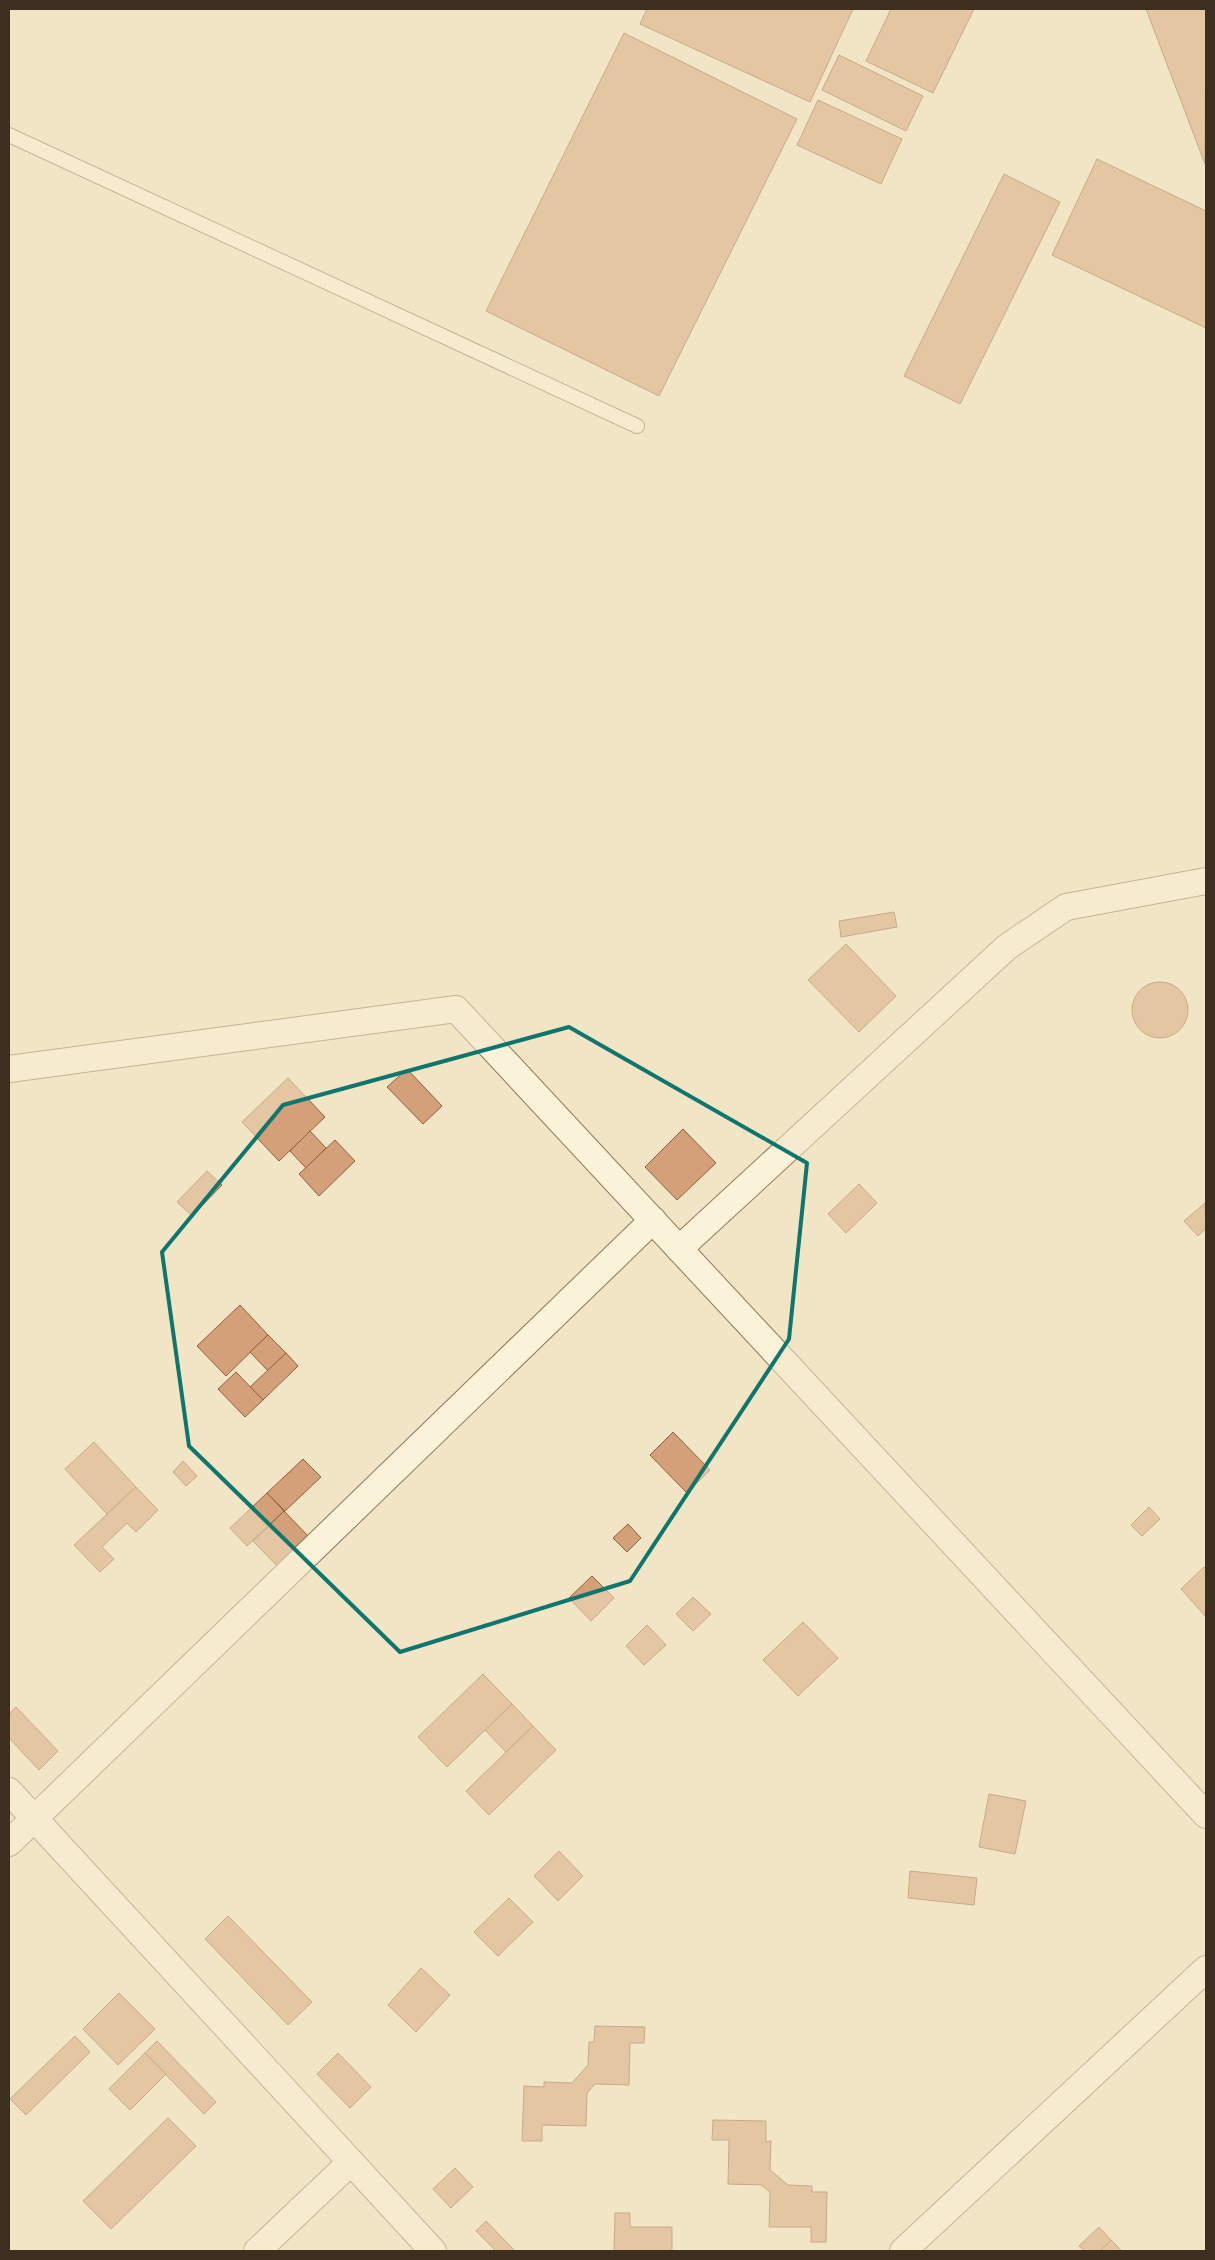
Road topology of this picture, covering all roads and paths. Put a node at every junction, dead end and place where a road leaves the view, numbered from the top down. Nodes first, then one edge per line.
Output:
1 (9, 135) edge
2 (637, 426) dead end
3 (1206, 881) edge
4 (9, 1069) edge
5 (653, 1220) junction
6 (679, 1249) junction
7 (9, 1791) edge
8 (1206, 1815) edge
9 (34, 1818) junction
10 (9, 1843) edge
11 (1206, 1970) edge
12 (351, 2162) junction
13 (257, 2251) edge
14 (433, 2251) edge
15 (903, 2251) edge

1 - 2 lane
3 - 6 street
4 - 5 street
5 - 6 street
5 - 9 street
6 - 8 street
7 - 9 street
9 - 10 street
9 - 12 street
11 - 15 street
12 - 13 street
12 - 14 street

